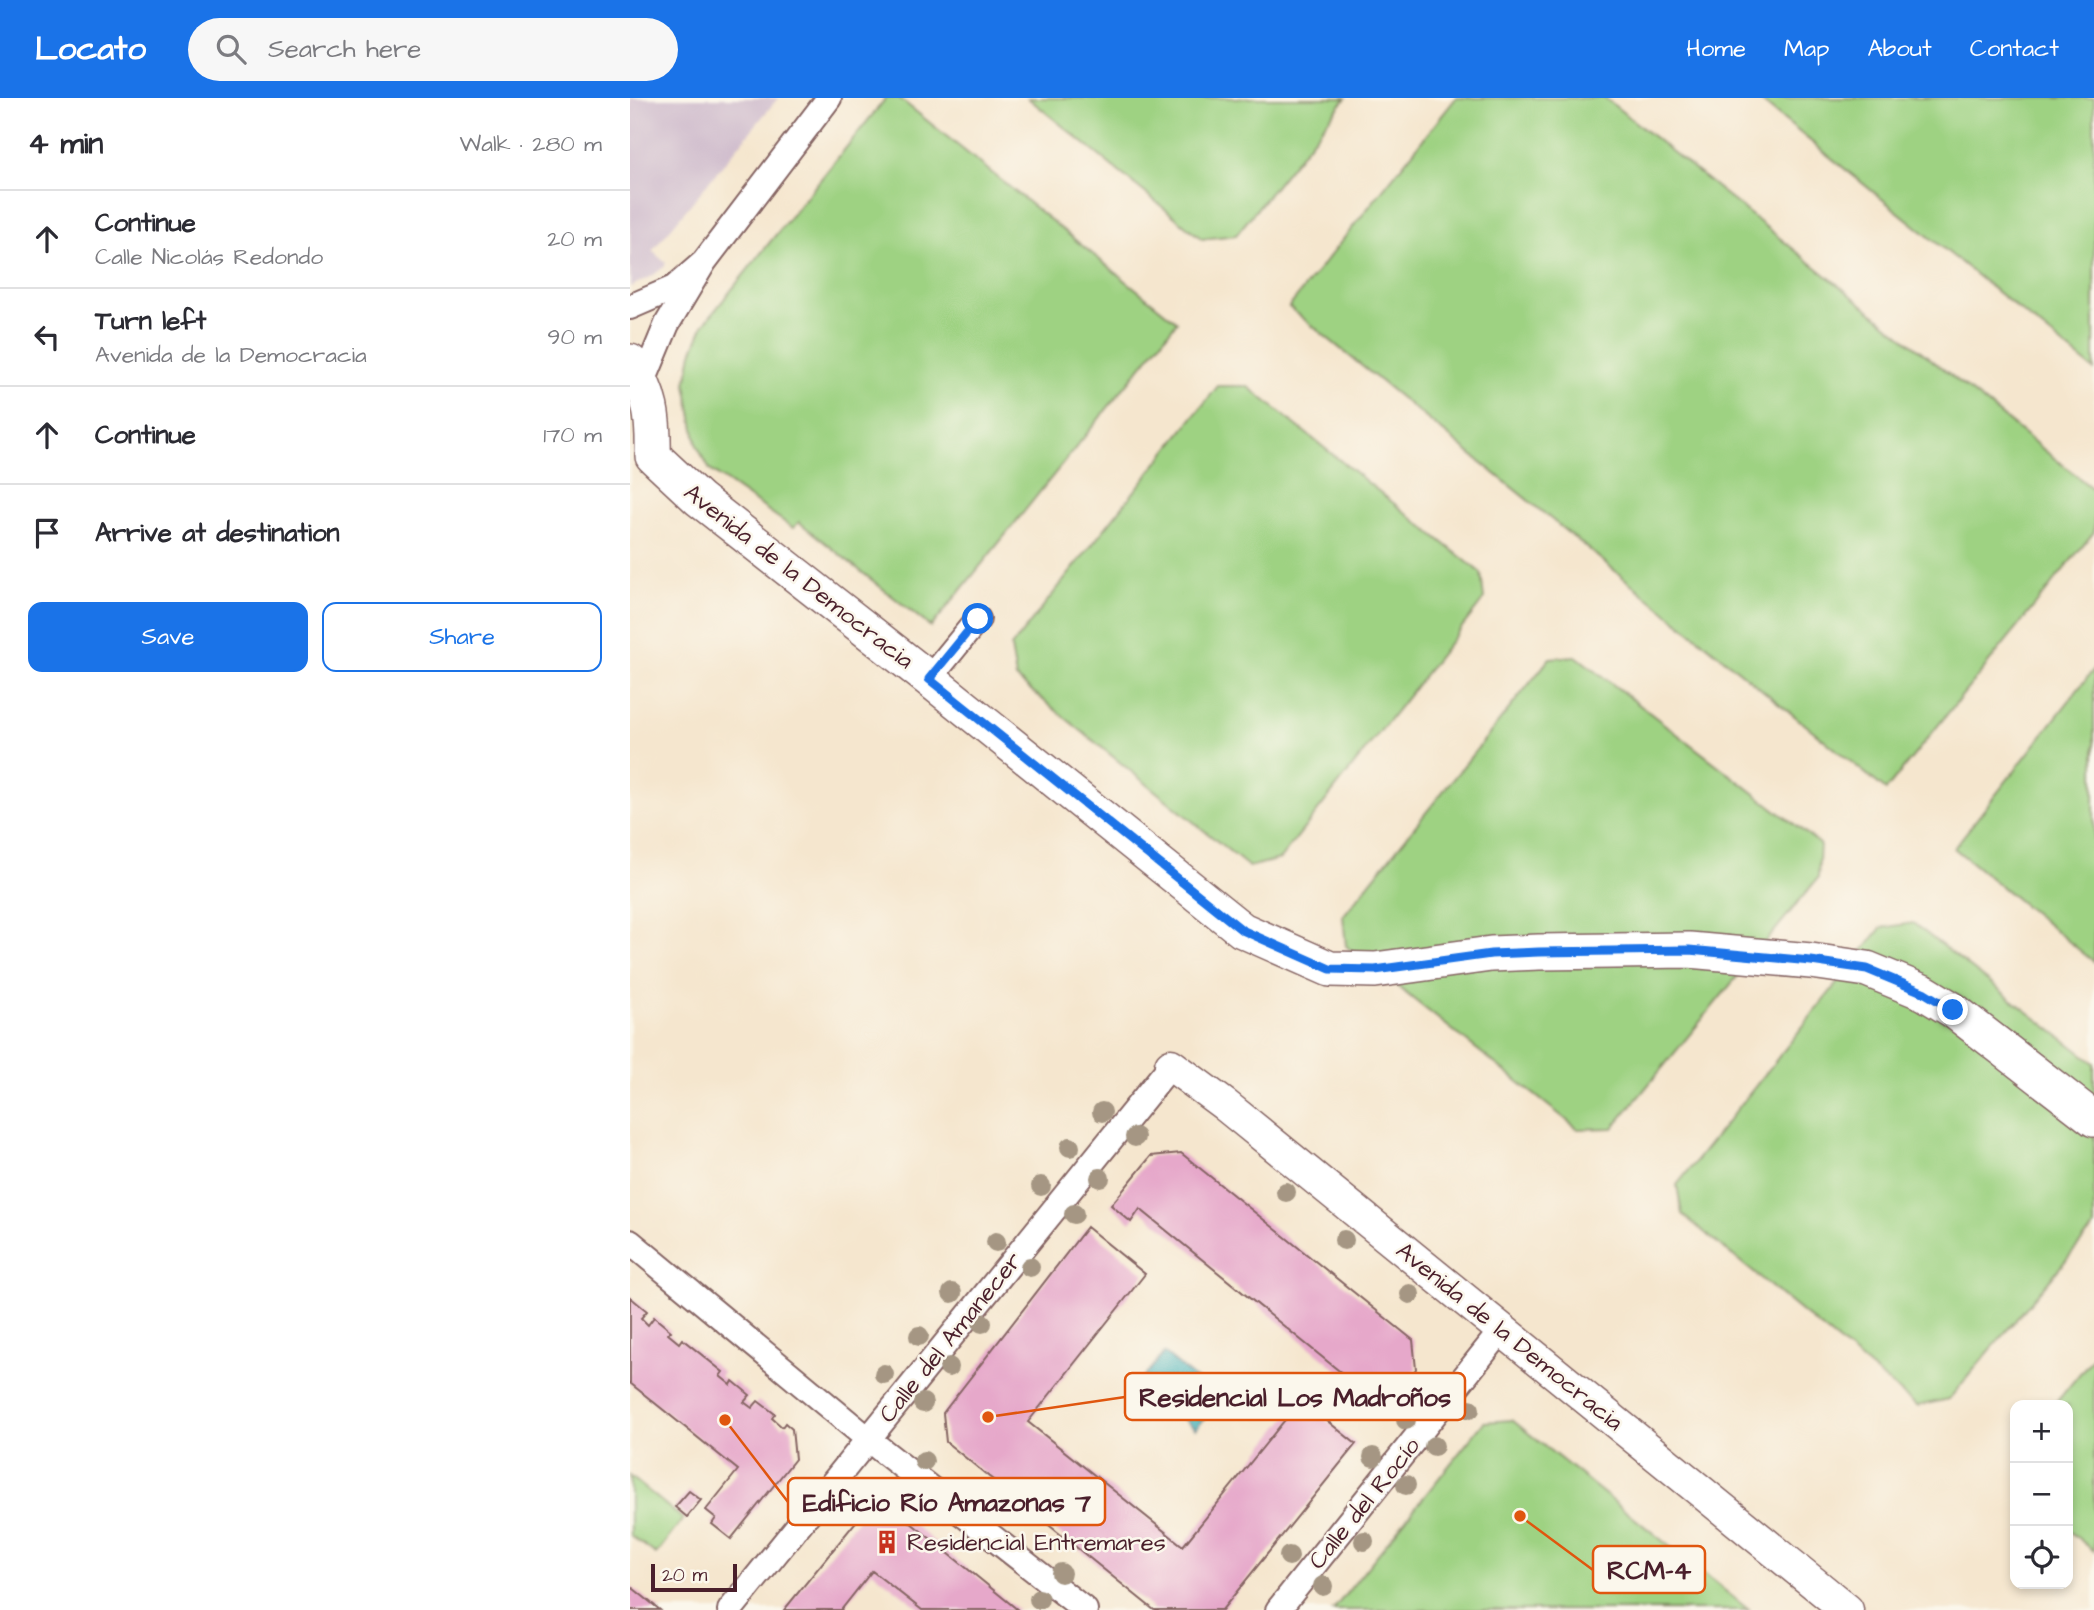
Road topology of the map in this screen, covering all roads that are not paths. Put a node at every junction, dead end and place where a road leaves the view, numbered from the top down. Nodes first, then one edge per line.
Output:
1 (829, 98) edge
2 (704, 262) junction
3 (630, 307) edge
4 (636, 372) edge
5 (978, 619) dead end
6 (929, 679) junction
7 (1171, 1065) joint
8 (2094, 1119) edge
9 (630, 1242) edge
10 (1502, 1330) junction
11 (868, 1438) junction
12 (1837, 1607) edge
13 (730, 1610) edge
14 (1084, 1610) edge
15 (1278, 1610) edge

1 - 2 street
2 - 3 street
2 - 4 street
4 - 6 main road, Avenida de la Democracia
5 - 6 street
6 - 8 main road, Avenida de la Democracia
7 - 10 street, Avenida de la Democracia
7 - 11 street, Calle del Amanecer
9 - 11 street
10 - 12 street, Avenida de la Democracia
10 - 15 street, Calle del Rocío
11 - 13 street, Calle del Amanecer
11 - 14 street

